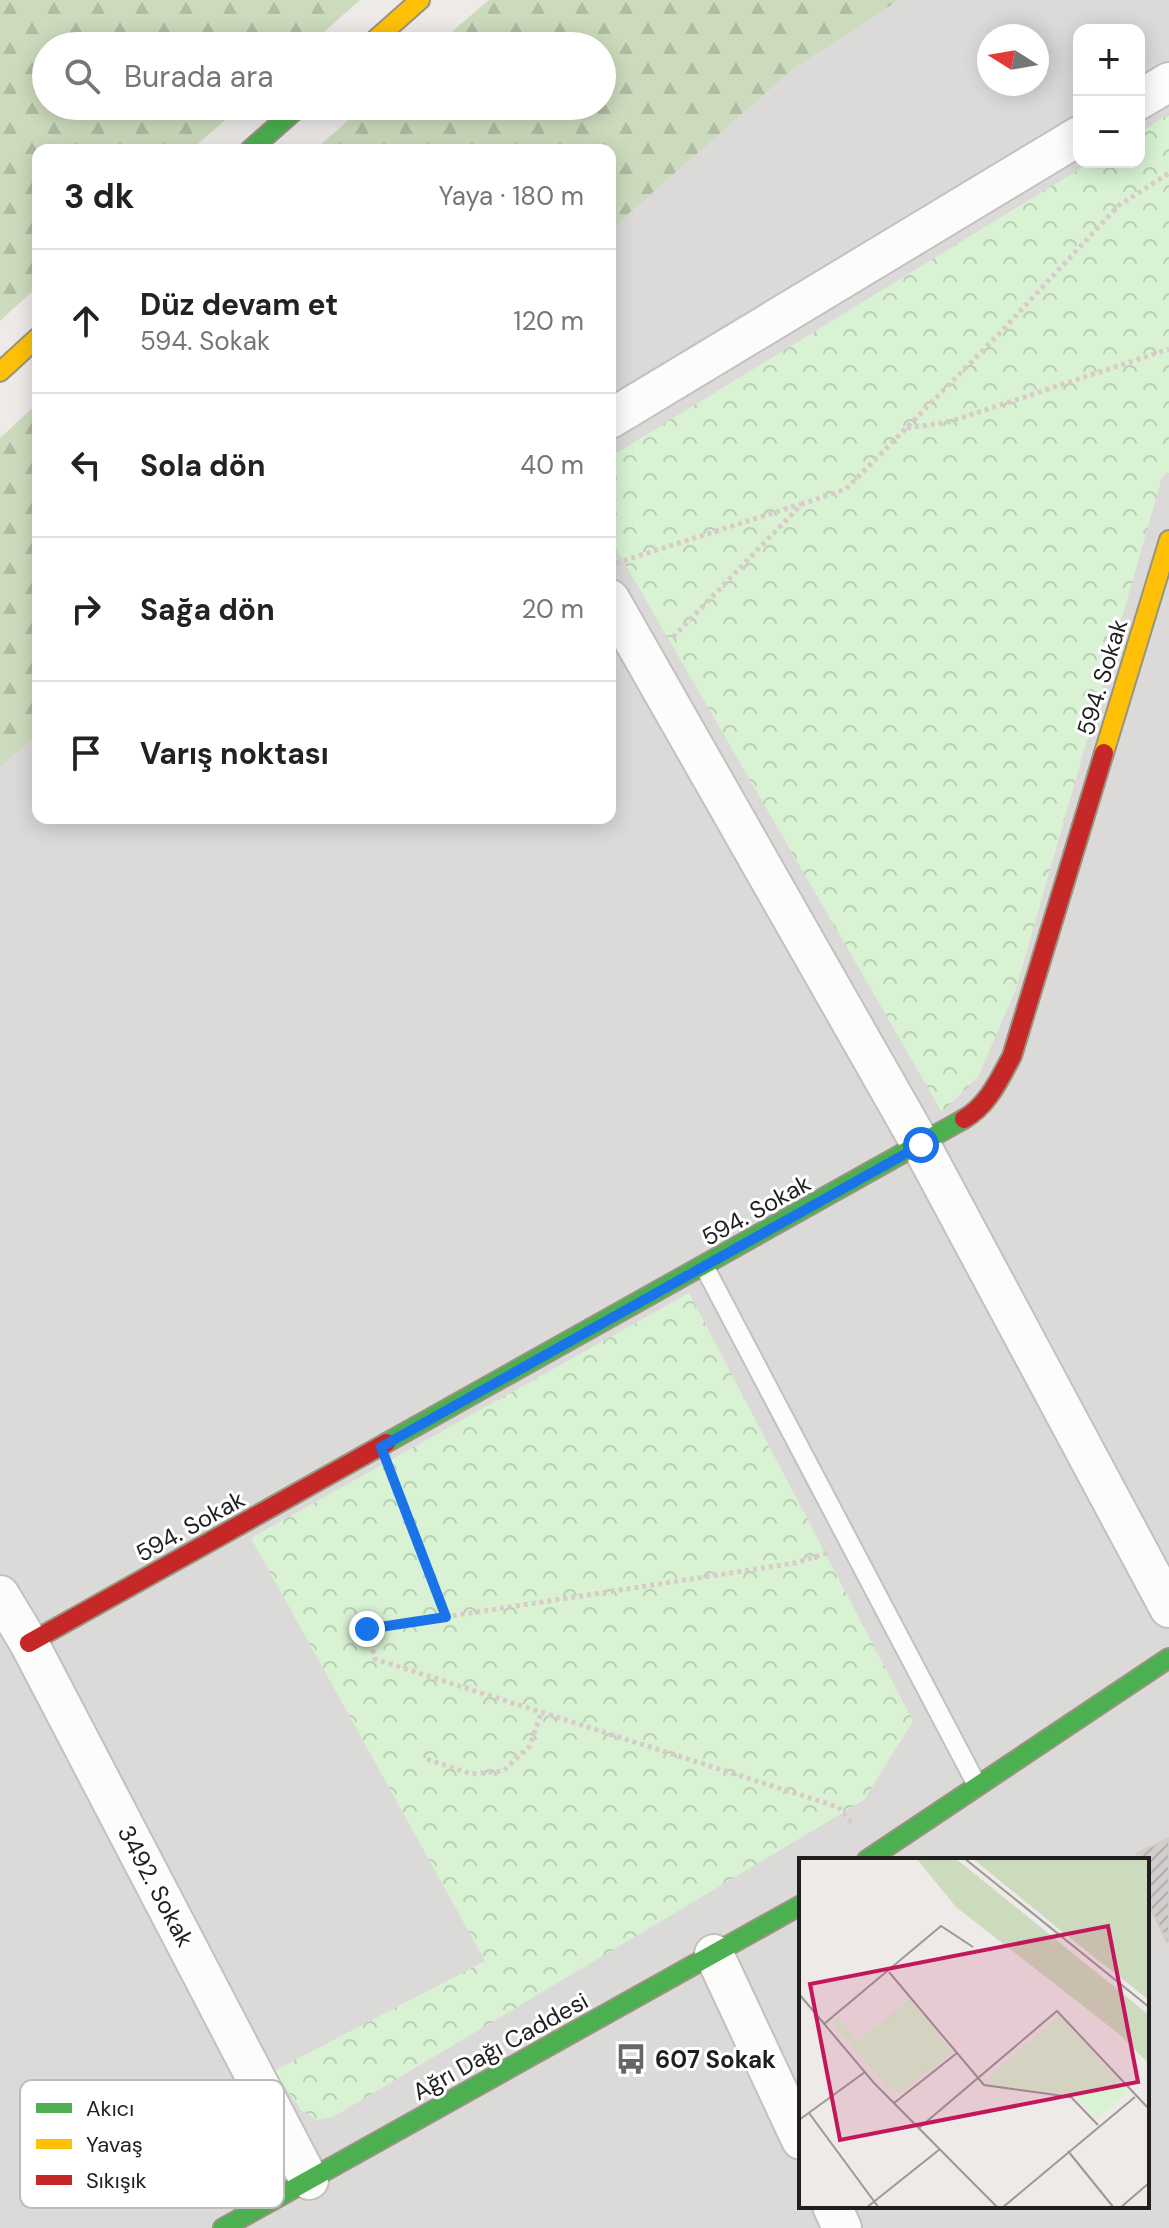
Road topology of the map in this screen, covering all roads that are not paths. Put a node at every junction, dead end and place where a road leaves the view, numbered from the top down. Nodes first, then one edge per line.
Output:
1 (420, 0) edge
2 (384, 32) edge
3 (1169, 82) edge
4 (1145, 96) edge
5 (284, 120) edge
6 (1073, 140) edge
7 (257, 144) edge
8 (32, 343) edge
9 (0, 372) edge
10 (616, 415) edge
11 (1169, 540) edge
12 (616, 610) edge
13 (921, 1145) junction
14 (704, 1266) junction
15 (0, 1595) edge
16 (1169, 1608) edge
17 (29, 1643) junction
18 (1169, 1658) edge
19 (977, 1785) junction
20 (872, 1856) edge
21 (799, 1906) edge
22 (714, 1954) junction
23 (257, 2080) edge
24 (284, 2132) edge
25 (799, 2136) edge
26 (309, 2180) junction
27 (284, 2194) edge
28 (259, 2208) edge
29 (833, 2208) edge
30 (223, 2228) edge
31 (842, 2228) edge

1 - 2 main road
3 - 4 street
5 - 7 main road
6 - 10 street
8 - 9 main road
11 - 13 main road, 594. Sokak
12 - 13 street
13 - 14 main road, 594. Sokak
13 - 16 street
14 - 17 main road, 594. Sokak
14 - 19 lane
15 - 17 street, 3492. Sokak
17 - 23 street, 3492. Sokak
18 - 19 main road
19 - 20 main road
21 - 22 main road, Ağrı Dağı Caddesi
22 - 25 street
22 - 26 main road, Ağrı Dağı Caddesi
24 - 26 street, 3492. Sokak
26 - 27 main road, Ağrı Dağı Caddesi
28 - 30 main road, Ağrı Dağı Caddesi
29 - 31 street

